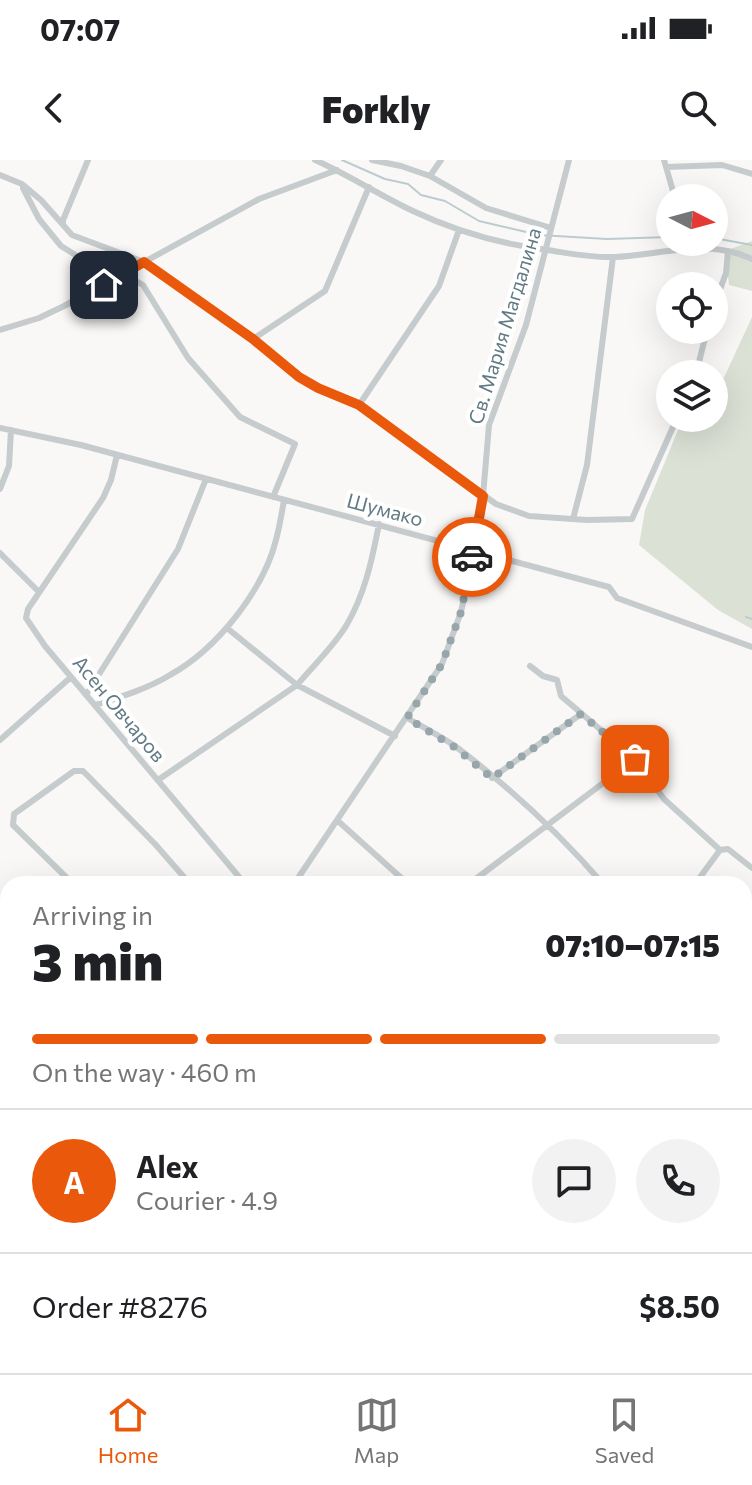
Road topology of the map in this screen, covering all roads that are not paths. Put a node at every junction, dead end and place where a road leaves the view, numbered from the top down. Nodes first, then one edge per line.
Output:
1 (88, 160) edge
2 (315, 160) edge
3 (373, 160) edge
4 (441, 160) edge
5 (569, 160) edge
6 (665, 164) edge
7 (337, 170) junction
8 (752, 174) edge
9 (0, 175) edge
10 (430, 176) junction
11 (22, 184) junction
12 (671, 184) edge
13 (369, 187) junction
14 (64, 228) junction
15 (551, 228) junction
16 (459, 230) junction
17 (545, 250) junction
18 (656, 251) edge
19 (728, 251) edge
20 (613, 257) junction
21 (752, 259) edge
22 (144, 262) junction
23 (124, 274) junction
24 (0, 330) edge
25 (253, 339) junction
26 (359, 405) junction
27 (0, 428) edge
28 (11, 430) junction
29 (671, 432) edge
30 (117, 455) junction
31 (206, 479) junction
32 (0, 489) edge
33 (483, 496) junction
34 (273, 497) junction
35 (284, 500) junction
36 (573, 519) junction
37 (379, 524) junction
38 (474, 551) junction
39 (0, 553) edge
40 (39, 592) junction
41 (227, 628) junction
42 (752, 647) edge
43 (530, 666) dead end
44 (71, 677) junction
45 (297, 685) junction
46 (86, 695) junction
47 (95, 705) junction
48 (581, 714) junction
49 (407, 718) junction
50 (395, 736) junction
51 (0, 740) edge
52 (635, 759) junction
53 (492, 778) junction
54 (158, 780) junction
55 (338, 821) junction
56 (547, 824) junction
57 (720, 850) junction
58 (752, 868) edge
59 (65, 876) edge
60 (183, 876) edge
61 (238, 876) edge
62 (300, 876) edge
63 (399, 876) edge
64 (479, 876) edge
65 (596, 876) edge
66 (701, 876) edge

1 - 14 street
2 - 7 street
3 - 10 street
4 - 10 street
5 - 15 street, Св. Мария Магдалина
6 - 8 street
6 - 12 street
7 - 13 street
7 - 22 street
9 - 11 street
10 - 15 street
11 - 14 street
11 - 23 street
13 - 16 street
13 - 25 street
14 - 22 street
15 - 17 street, Св. Мария Магдалина
16 - 17 street
16 - 26 street
17 - 20 street
17 - 33 street, Св. Мария Магдалина
18 - 20 street
19 - 21 street
20 - 36 street
22 - 23 street
22 - 25 street
23 - 24 street
23 - 34 street
25 - 26 street
26 - 33 street
27 - 28 street, Шумако
28 - 30 street, Шумако
28 - 32 street
29 - 36 street
30 - 31 street, Шумако
30 - 40 street
31 - 34 street, Шумако
31 - 46 street
33 - 36 street
33 - 38 street, Св. Мария Магдалина
34 - 35 street, Шумако
35 - 37 street, Шумако
35 - 41 street
37 - 38 street, Шумако
37 - 45 street
38 - 42 street, Шумако
38 - 49 street, Св. Мария Магдалина
39 - 40 street
40 - 44 street, Асен Овчаров
41 - 45 street
41 - 47 street
43 - 48 street
44 - 46 street, Асен Овчаров
44 - 51 street
45 - 50 street
45 - 54 street
46 - 47 street, Асен Овчаров
47 - 54 street, Асен Овчаров
48 - 52 street
48 - 53 street
49 - 50 street, Св. Мария Магдалина
49 - 53 street
50 - 55 street, Св. Мария Магдалина
52 - 56 street
52 - 57 street
53 - 56 street
54 - 61 street, Асен Овчаров
55 - 62 street, Св. Мария Магдалина
55 - 63 street
56 - 64 street
56 - 65 street
57 - 58 street
57 - 66 street
59 - 60 street

